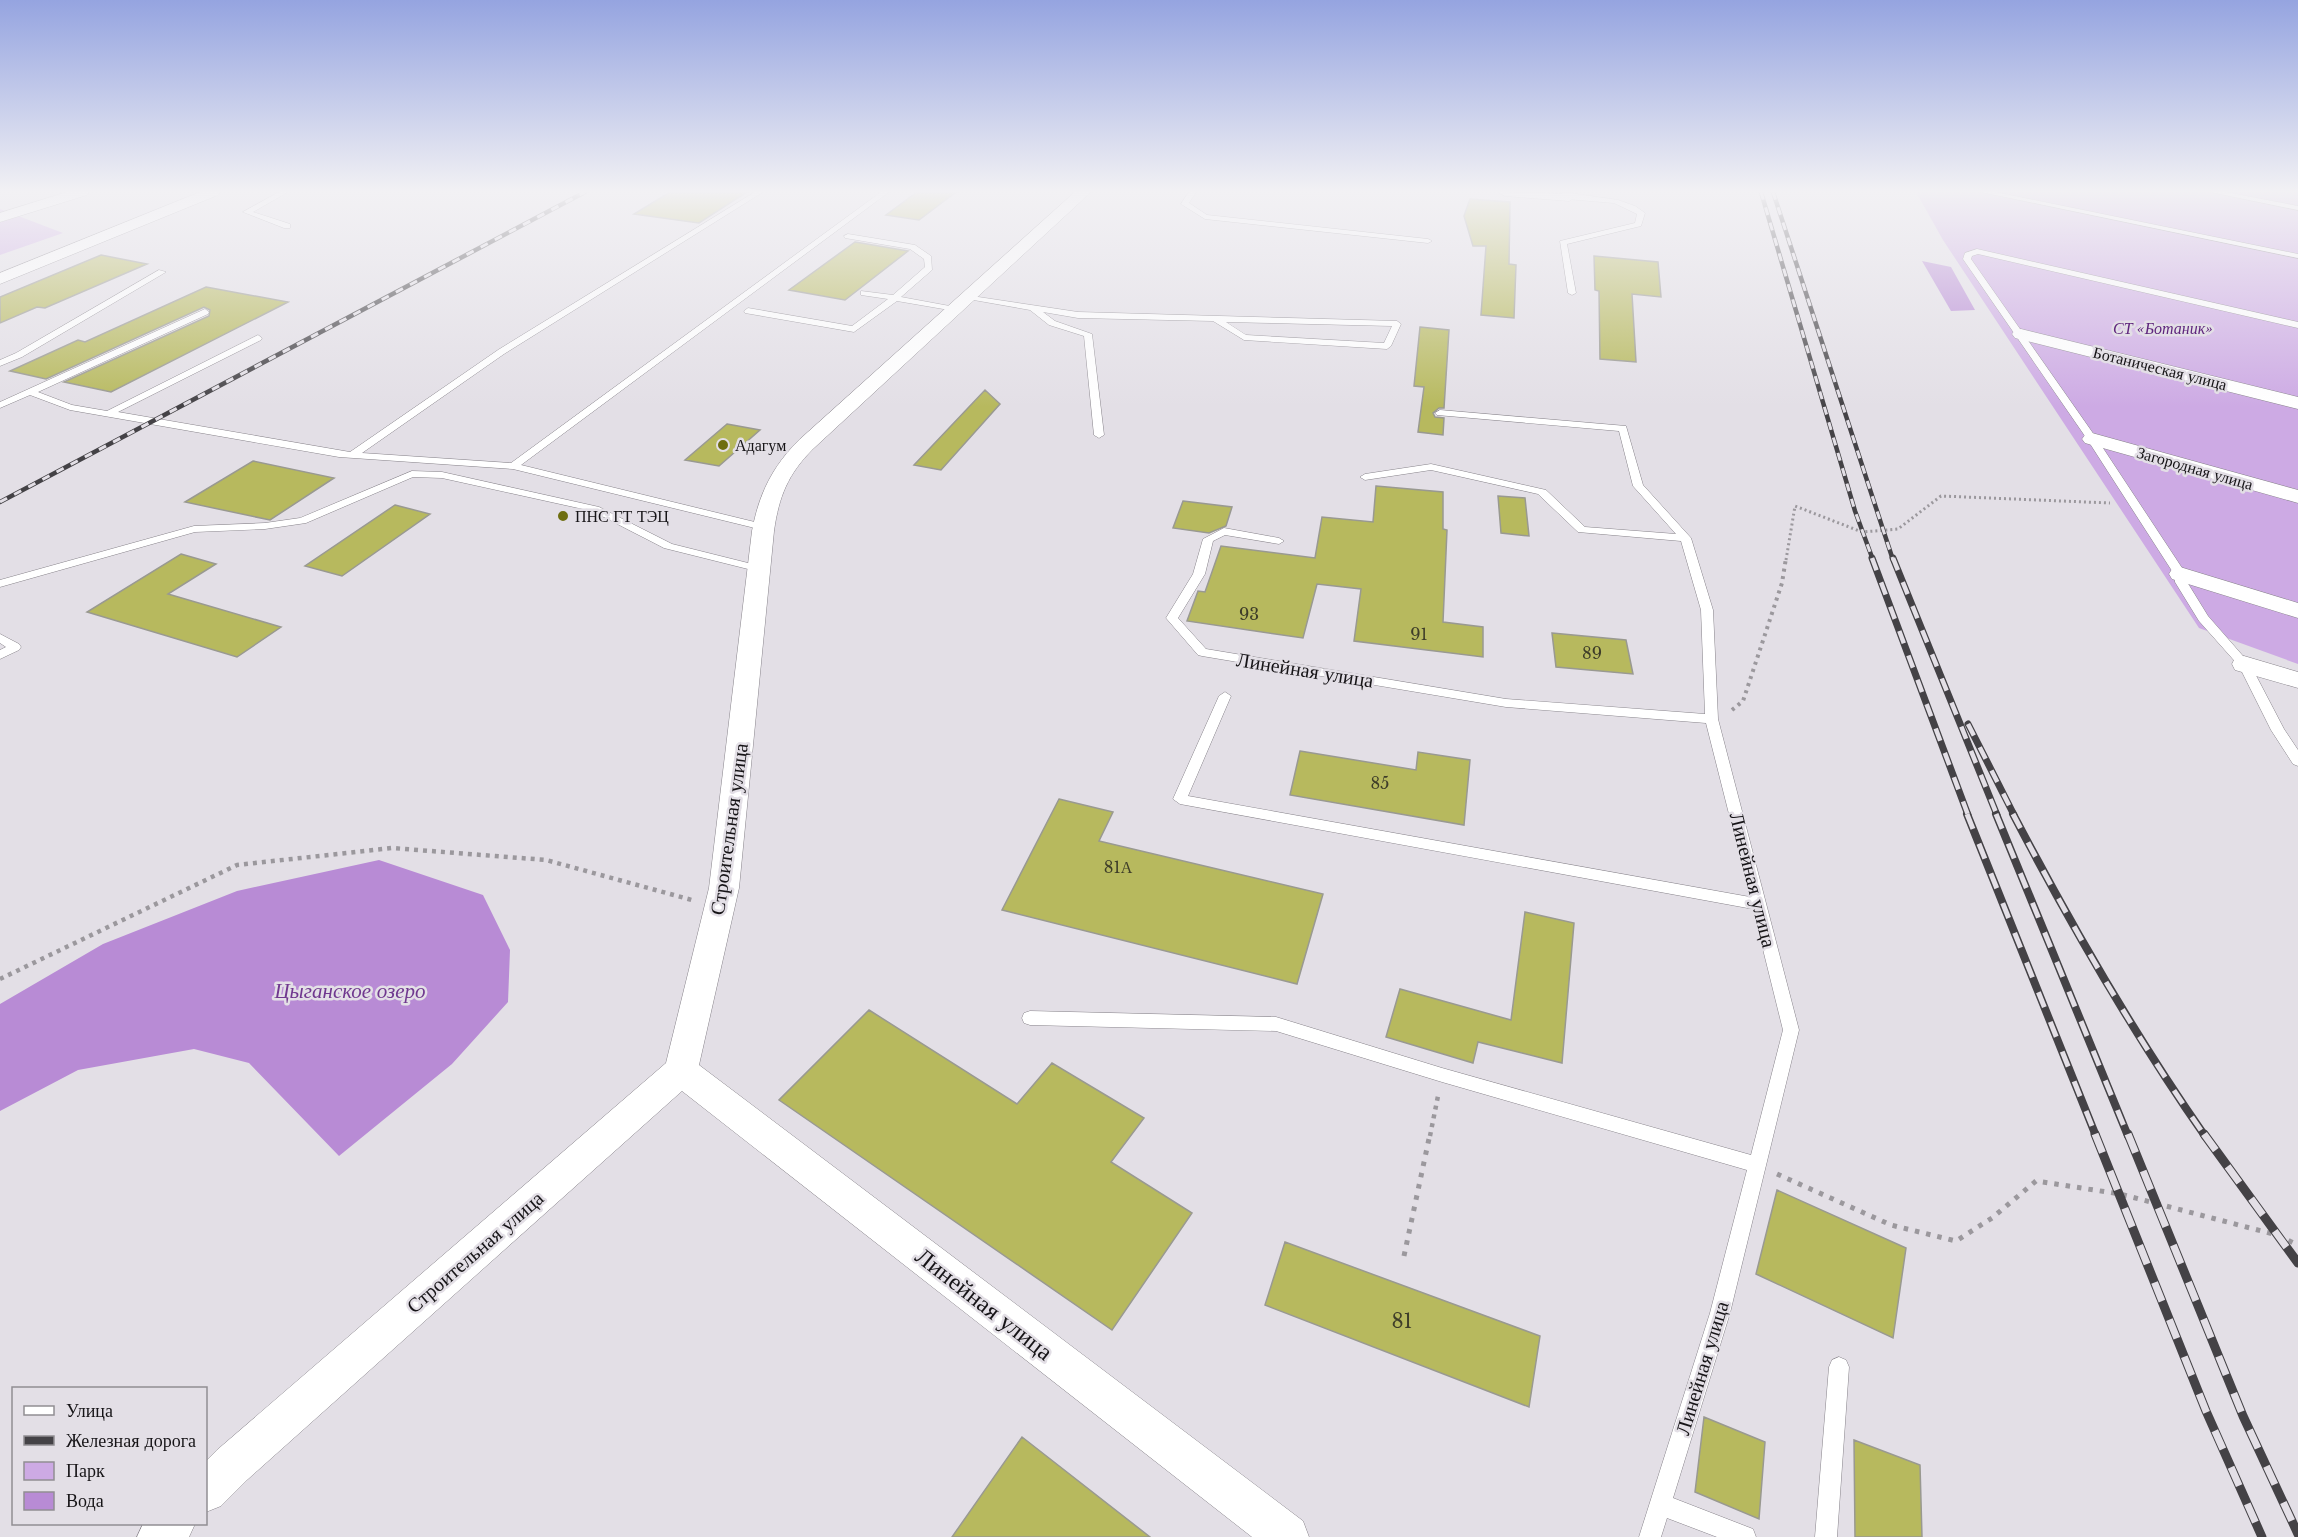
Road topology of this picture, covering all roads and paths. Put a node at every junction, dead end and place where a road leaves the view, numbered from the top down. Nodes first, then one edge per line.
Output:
1 (37, 264) edge
2 (644, 264) edge
3 (788, 264) edge
4 (929, 264) edge
5 (1004, 264) edge
6 (1567, 264) edge
7 (1970, 264) edge
8 (2032, 264) edge
9 (162, 272) dead end
10 (0, 279) edge
11 (864, 293) dead end
12 (1572, 293) dead end
13 (895, 298) junction
14 (960, 303) junction
15 (1033, 308) junction
16 (748, 311) dead end
17 (205, 312) dead end
18 (1214, 318) junction
19 (2298, 325) edge
20 (2021, 334) junction
21 (258, 338) dead end
22 (0, 363) edge
23 (30, 392) junction
24 (2298, 403) edge
25 (0, 405) edge
26 (1440, 413) dead end
27 (107, 414) junction
28 (1099, 435) dead end
29 (2092, 439) junction
30 (352, 455) junction
31 (513, 466) junction
32 (1365, 477) dead end
33 (2298, 497) edge
34 (2132, 504) junction
35 (763, 527) junction
36 (1686, 538) junction
37 (1279, 541) dead end
38 (760, 569) junction
39 (2180, 574) junction
40 (0, 585) edge
41 (2298, 611) edge
42 (0, 638) edge
43 (0, 655) edge
44 (2244, 664) junction
45 (2298, 681) edge
46 (1225, 696) dead end
47 (1712, 719) junction
48 (2298, 761) edge
49 (1759, 903) junction
50 (719, 908) junction
51 (0, 979) edge
52 (1030, 1018) dead end
53 (681, 1071) junction
54 (1443, 1075) junction
55 (1757, 1165) junction
56 (2298, 1245) edge
57 (1404, 1256) dead end
58 (1839, 1366) dead end
59 (207, 1490) edge
60 (1660, 1504) junction
61 (171, 1525) edge
62 (159, 1537) edge
63 (1287, 1537) edge
64 (1650, 1537) edge
65 (1745, 1537) edge
66 (1826, 1537) edge

1 - 10 street
2 - 30 lane
3 - 31 lane
4 - 13 lane
5 - 14 street, Строительная улица
6 - 12 lane
7 - 20 lane
8 - 19 lane
9 - 22 lane
11 - 13 lane
13 - 14 lane
13 - 16 lane
14 - 15 lane
14 - 35 street, Строительная улица
15 - 18 lane
15 - 28 lane
17 - 23 lane
18 - 18 lane
20 - 24 street, Ботаническая улица
20 - 29 lane
21 - 27 lane
23 - 25 lane
23 - 27 lane
26 - 36 lane
27 - 30 lane
29 - 33 street, Загородная улица
29 - 34 lane
30 - 31 lane
31 - 35 lane
32 - 36 lane
34 - 39 lane
34 - 47 path
35 - 38 street, Строительная улица
36 - 47 lane
37 - 47 lane, Линейная улица
38 - 40 lane
38 - 50 street, Строительная улица
39 - 41 street
39 - 44 lane
42 - 43 lane
44 - 45 street
44 - 48 lane
46 - 49 lane
47 - 49 lane, Линейная улица
49 - 55 lane, Линейная улица
50 - 51 path
50 - 53 street, Строительная улица
52 - 54 lane
53 - 59 street, Строительная улица
53 - 63 street, Линейная улица
54 - 55 lane
54 - 57 path
55 - 56 path
55 - 60 lane, Линейная улица
58 - 66 lane
60 - 64 lane, Линейная улица
60 - 65 lane
61 - 62 street

